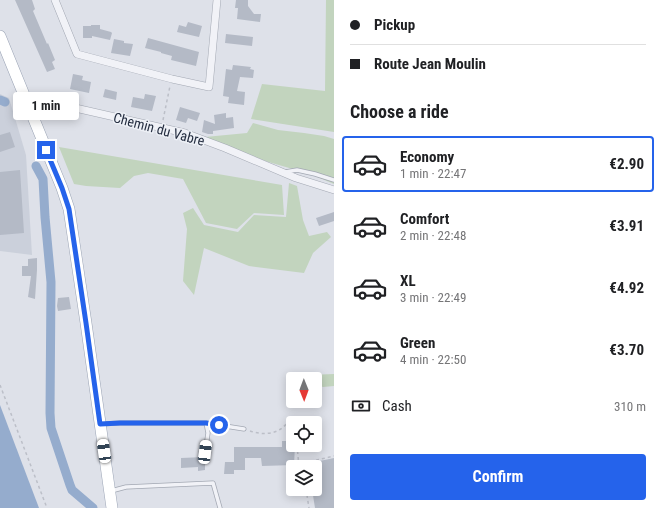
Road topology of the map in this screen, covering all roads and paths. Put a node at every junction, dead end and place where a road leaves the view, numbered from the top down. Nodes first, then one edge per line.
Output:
1 (55, 0) edge
2 (217, 0) edge
3 (0, 36) edge
4 (172, 78) junction
5 (25, 98) junction
6 (161, 128) junction
7 (284, 172) junction
8 (334, 180) edge
9 (334, 190) edge
10 (0, 384) edge
11 (206, 423) junction
12 (100, 424) junction
13 (286, 424) edge
14 (244, 429) joint
15 (205, 452) dead end
16 (334, 456) edge
17 (317, 460) edge
18 (110, 492) junction
19 (307, 496) edge
20 (47, 508) edge
21 (112, 508) edge
22 (220, 508) edge
23 (308, 508) edge

1 - 4 street
2 - 4 street
3 - 5 main road
4 - 6 path
5 - 6 street, Chemin du Vabre
5 - 12 main road
6 - 7 street, Chemin du Vabre
7 - 8 lane
7 - 9 street, Chemin du Vabre
10 - 20 path
11 - 12 lane
11 - 14 lane
11 - 15 lane
12 - 18 main road
13 - 14 path
16 - 17 path
18 - 21 main road
18 - 22 lane
19 - 23 path

